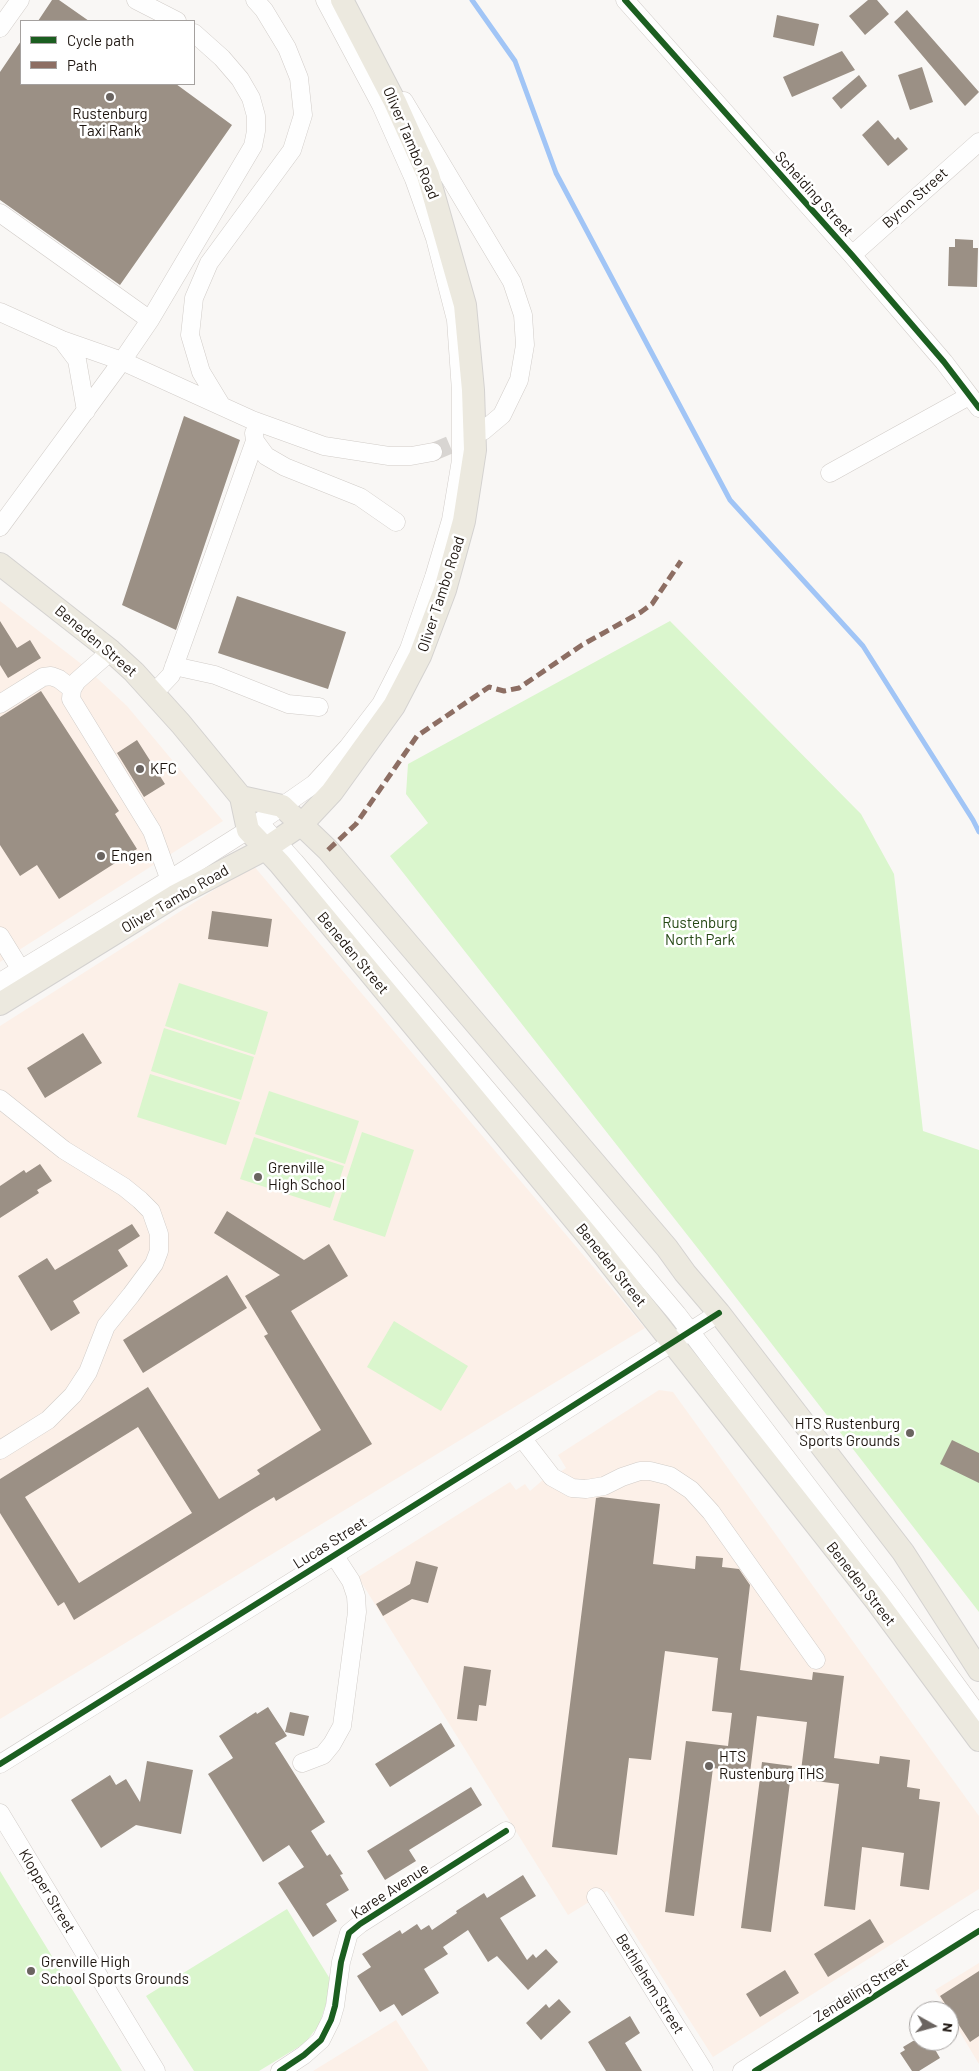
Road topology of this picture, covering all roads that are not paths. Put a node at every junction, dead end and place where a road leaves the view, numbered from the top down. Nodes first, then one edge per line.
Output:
1 (20, 0) edge
2 (136, 0) edge
3 (255, 0) edge
4 (325, 0) edge
5 (343, 0) edge
6 (625, 0) edge
7 (175, 20) edge
8 (0, 28) edge
9 (195, 35) edge
10 (979, 142) edge
11 (0, 213) edge
12 (852, 255) junction
13 (0, 312) edge
14 (150, 320) junction
15 (62, 340) junction
16 (122, 361) junction
17 (974, 402) edge
18 (221, 405) junction
19 (86, 411) junction
20 (252, 420) junction
21 (483, 430) tunnel mouth
22 (255, 441) junction
23 (433, 452) tunnel mouth
24 (830, 473) dead end
25 (396, 522) dead end
26 (0, 527) edge
27 (0, 564) edge
28 (111, 650) junction
29 (174, 666) junction
30 (72, 689) junction
31 (154, 693) junction
32 (0, 704) edge
33 (319, 707) dead end
34 (241, 797) junction
35 (282, 806) junction
36 (302, 824) junction
37 (253, 826) junction
38 (270, 845) junction
39 (172, 888) junction
40 (0, 936) edge
41 (25, 977) junction
42 (0, 982) edge
43 (0, 1004) edge
44 (0, 1099) edge
45 (718, 1313) junction
46 (681, 1338) junction
47 (522, 1438) junction
48 (0, 1450) edge
49 (334, 1555) junction
50 (816, 1660) dead end
51 (979, 1670) edge
52 (979, 1716) edge
53 (979, 1740) edge
54 (0, 1764) edge
55 (302, 1764) dead end
56 (0, 1813) edge
57 (506, 1831) dead end
58 (596, 1897) dead end
59 (979, 1919) edge
60 (979, 1931) edge
61 (156, 2071) edge
62 (280, 2071) edge
63 (704, 2071) edge
64 (742, 2071) edge
65 (755, 2071) edge

1 - 8 street
2 - 7 street
3 - 18 street
4 - 35 street
5 - 21 street
5 - 36 main road, Oliver Tambo Road
6 - 12 street, Scheiding Street
9 - 14 street
10 - 12 street, Byron Street
11 - 14 street
12 - 17 street, Scheiding Street
13 - 15 street
14 - 16 street
15 - 16 street
15 - 19 street
16 - 18 street
16 - 19 street
17 - 24 street
18 - 20 street
19 - 26 street
20 - 22 street
20 - 23 street
22 - 25 street
22 - 29 street
27 - 28 main road, Beneden Street
28 - 30 street
28 - 31 main road, Beneden Street
29 - 31 street
29 - 33 street
30 - 32 street
30 - 39 street
31 - 34 main road, Beneden Street
34 - 35 main road
34 - 37 main road, Beneden Street
35 - 36 main road
35 - 37 street
36 - 38 main road, Oliver Tambo Road
36 - 45 main road
37 - 38 main road, Beneden Street
37 - 39 street
38 - 39 main road, Oliver Tambo Road
38 - 46 main road, Beneden Street
39 - 41 main road, Oliver Tambo Road
40 - 41 street
41 - 42 street
41 - 43 main road, Oliver Tambo Road
44 - 48 street
45 - 46 street, Lucas Street
45 - 51 main road
46 - 47 street, Lucas Street
46 - 52 street
46 - 53 main road, Beneden Street
47 - 49 street, Lucas Street
47 - 50 street
49 - 54 street, Lucas Street
49 - 55 street
56 - 61 street, Klopper Street
57 - 62 street, Karee Avenue
58 - 63 street, Bethlehem Street
59 - 64 street
60 - 65 street, Zendeling Street

